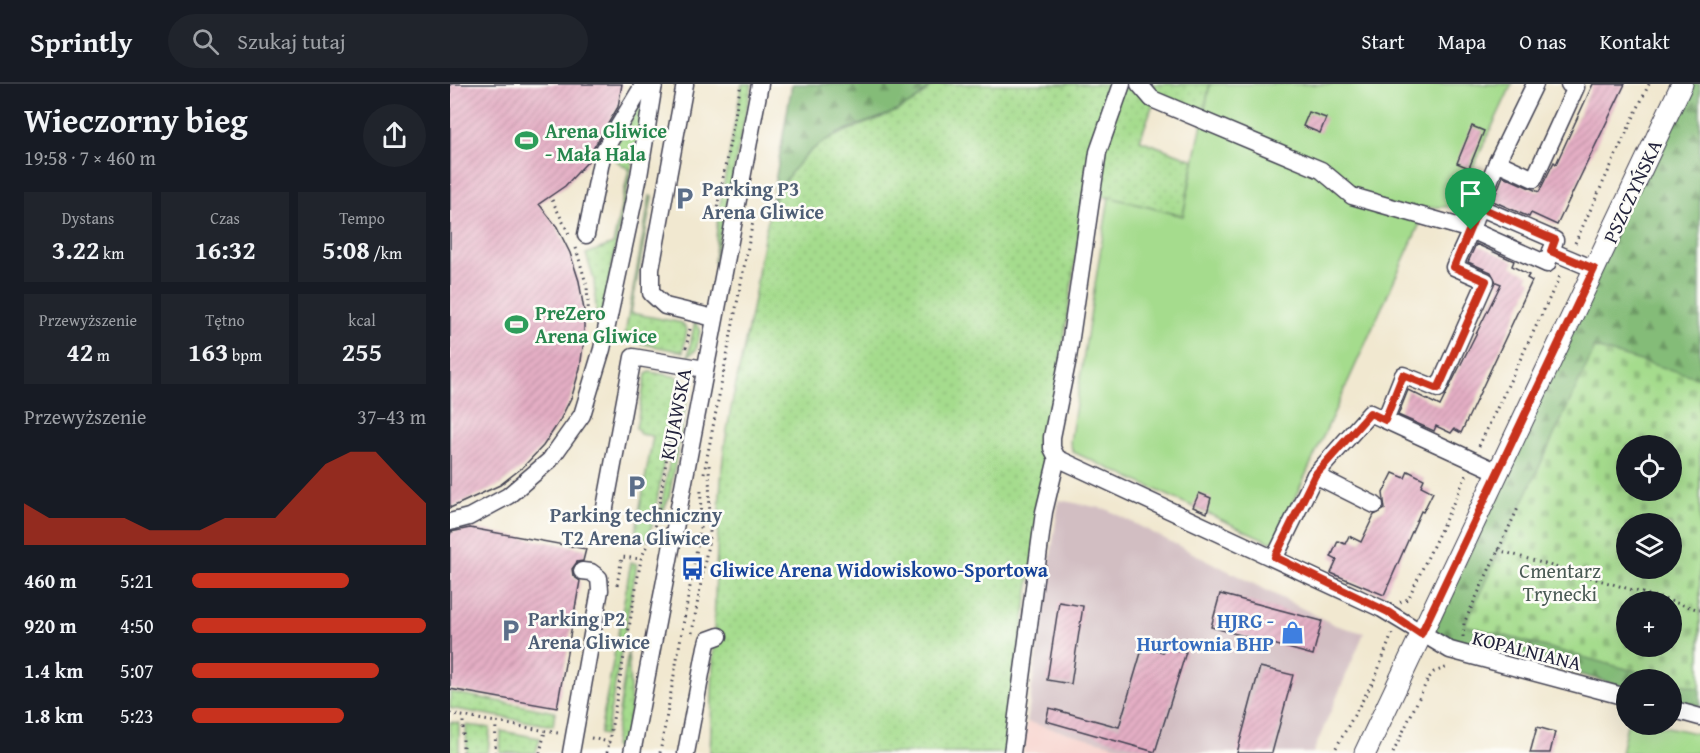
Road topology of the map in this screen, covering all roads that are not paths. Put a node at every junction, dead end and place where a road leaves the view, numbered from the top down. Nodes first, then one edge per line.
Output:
1 (654, 84) edge
2 (685, 84) edge
3 (760, 84) edge
4 (1122, 84) edge
5 (1139, 84) edge
6 (1535, 84) edge
7 (1569, 84) edge
8 (1682, 84) edge
9 (1497, 162) junction
10 (1479, 207) junction
11 (1471, 230) junction
12 (586, 234) dead end
13 (1551, 251) junction
14 (1594, 269) junction
15 (714, 318) junction
16 (705, 369) junction
17 (1385, 420) junction
18 (1057, 458) junction
19 (1498, 472) junction
20 (1315, 475) junction
21 (1375, 505) dead end
22 (604, 513) dead end
23 (450, 522) edge
24 (1275, 557) junction
25 (582, 570) dead end
26 (1421, 634) junction
27 (718, 636) dead end
28 (1616, 694) edge
29 (1682, 712) edge
30 (1700, 717) edge
31 (571, 753) edge
32 (632, 753) edge
33 (686, 753) edge
34 (1012, 753) edge
35 (1365, 753) edge

1 - 12 street
1 - 23 street
2 - 15 street
3 - 15 street, KUJAWSKA
4 - 18 street
5 - 11 street
6 - 9 street
7 - 9 street
8 - 14 main road, PSZCZYŃSKA
9 - 10 street
10 - 11 street
10 - 13 street
11 - 13 street
11 - 17 street
13 - 14 street
14 - 19 main road, PSZCZYŃSKA
15 - 16 street, KUJAWSKA
16 - 22 street
16 - 32 street, KUJAWSKA
17 - 19 street
17 - 20 street
18 - 24 street, KOPALNIANA
18 - 34 street
19 - 26 main road, PSZCZYŃSKA
20 - 21 street
20 - 24 street
24 - 26 street, KOPALNIANA
25 - 31 street
26 - 28 street, KOPALNIANA
26 - 35 main road, PSZCZYŃSKA
27 - 33 street
29 - 30 street

